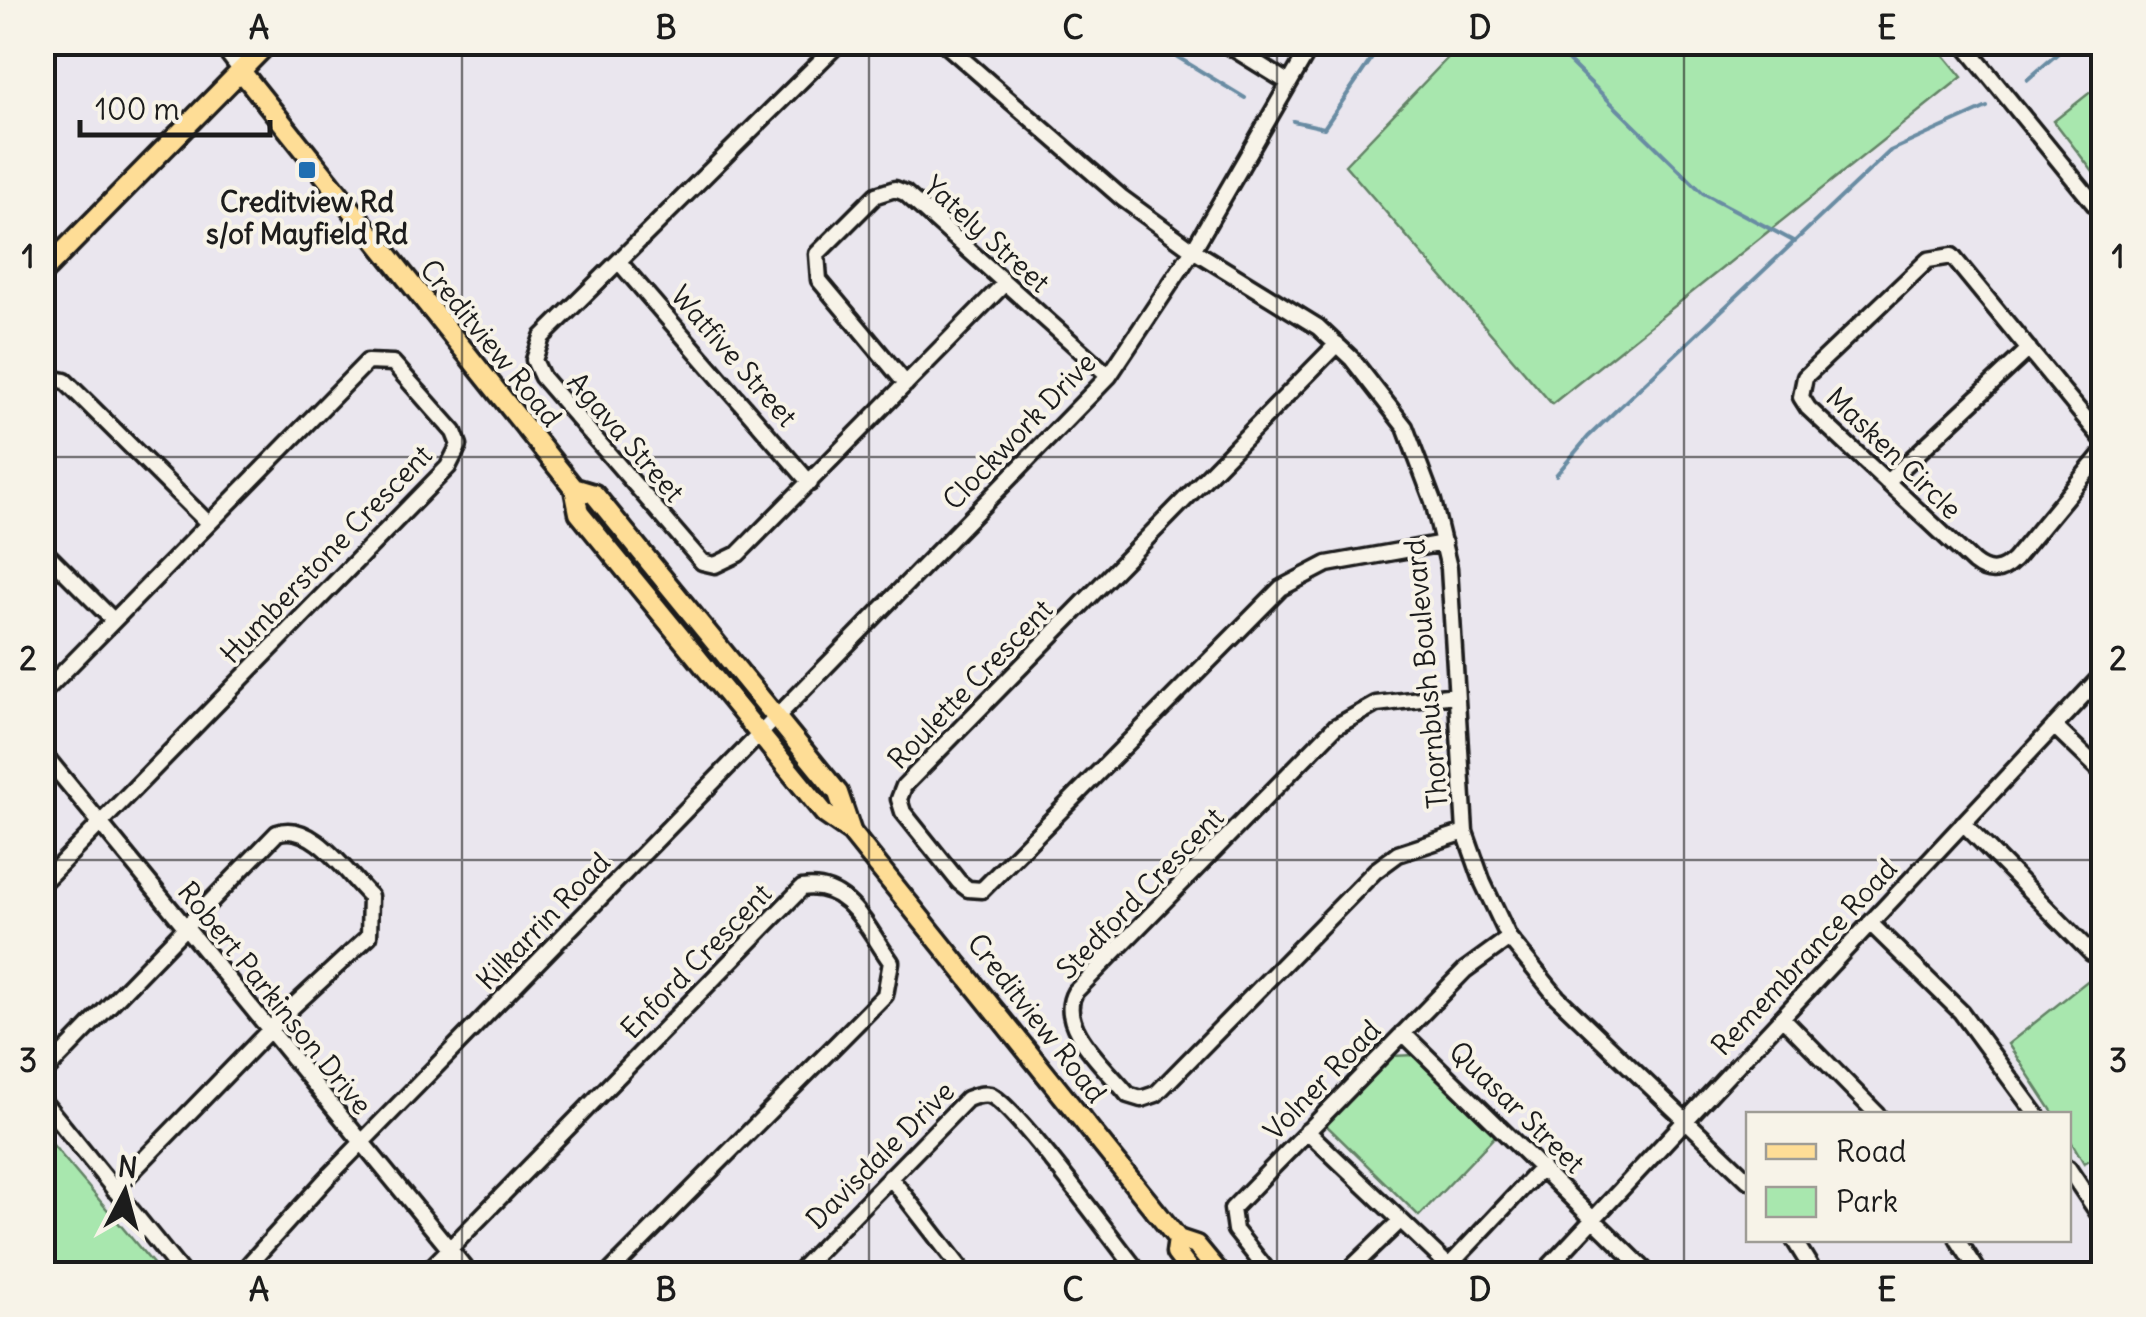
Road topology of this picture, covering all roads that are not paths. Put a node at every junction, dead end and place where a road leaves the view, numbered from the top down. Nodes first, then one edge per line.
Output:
1 (219, 42) edge
2 (269, 42) edge
3 (840, 42) edge
4 (943, 42) edge
5 (1223, 42) edge
6 (1313, 42) edge
7 (1962, 42) edge
8 (241, 71) junction
9 (1289, 83) junction
10 (2104, 216) edge
11 (1194, 250) junction
12 (620, 262) junction
13 (42, 273) edge
14 (1004, 284) junction
15 (1336, 344) junction
16 (2029, 348) junction
17 (42, 376) edge
18 (1109, 376) junction
19 (906, 384) junction
20 (2104, 442) edge
21 (2104, 451) edge
22 (1887, 482) junction
23 (810, 483) junction
24 (574, 488) junction
25 (208, 523) junction
26 (1444, 542) junction
27 (42, 548) edge
28 (113, 620) junction
29 (2104, 673) edge
30 (42, 694) edge
31 (1456, 695) junction
32 (777, 717) junction
33 (2054, 726) junction
34 (760, 734) junction
35 (42, 752) edge
36 (2104, 774) edge
37 (100, 822) junction
38 (1963, 823) junction
39 (851, 832) junction
40 (1465, 832) junction
41 (42, 883) edge
42 (1870, 923) junction
43 (187, 929) junction
44 (1509, 938) junction
45 (2104, 959) edge
46 (1782, 1018) junction
47 (270, 1030) junction
48 (1404, 1033) junction
49 (42, 1076) edge
50 (42, 1100) edge
51 (1874, 1112) edge
52 (2035, 1112) edge
53 (1685, 1121) junction
54 (1308, 1131) junction
55 (362, 1142) junction
56 (1542, 1167) junction
57 (2071, 1172) edge
58 (890, 1177) junction
59 (1746, 1178) edge
60 (114, 1190) junction
61 (1595, 1218) junction
62 (1400, 1220) junction
63 (2104, 1222) edge
64 (1178, 1238) junction
65 (1795, 1242) edge
66 (1959, 1242) edge
67 (449, 1249) junction
68 (1452, 1271) edge
69 (183, 1274) edge
70 (240, 1274) edge
71 (425, 1274) edge
72 (470, 1274) edge
73 (608, 1274) edge
74 (796, 1274) edge
75 (965, 1274) edge
76 (1140, 1274) edge
77 (1192, 1274) edge
78 (1220, 1274) edge
79 (1270, 1274) edge
80 (1345, 1274) edge
81 (1542, 1274) edge
82 (1649, 1274) edge
83 (1815, 1274) edge
84 (1980, 1274) edge

1 - 8 street, Creditview Road
2 - 8 main road
3 - 12 street, Agava Street
4 - 11 street, Thornbush Boulevard
5 - 9 street
6 - 9 street, Clockwork Drive
7 - 10 street
8 - 13 main road
8 - 24 main road, Creditview Road
9 - 11 street, Clockwork Drive
11 - 15 street, Thornbush Boulevard
11 - 18 street, Clockwork Drive
12 - 23 street, Watfive Street
12 - 23 street, Agava Street
14 - 18 street, Yately Street
14 - 19 street, Agava Street
14 - 19 street, Yately Street
15 - 26 street, Thornbush Boulevard
15 - 26 street, Roulette Crescent
16 - 20 street, Masken Circle
16 - 22 street
16 - 22 street, Masken Circle
17 - 25 street
18 - 32 street, Clockwork Drive
19 - 23 street, Agava Street
21 - 22 street, Masken Circle
24 - 32 main road, Creditview Road
24 - 34 main road, Creditview Road
25 - 28 street, Humberstone Crescent
25 - 37 street, Humberstone Crescent
26 - 31 street, Thornbush Boulevard
27 - 28 street
28 - 30 street, Humberstone Crescent
29 - 33 street, Remembrance Road
31 - 40 street, Thornbush Boulevard
31 - 40 street, Stedford Crescent
32 - 34 street, Clockwork Drive
32 - 39 main road, Creditview Road
33 - 36 street
33 - 38 street, Remembrance Road
34 - 39 main road, Creditview Road
34 - 55 street, Kilkarrin Road
35 - 37 street, Robert Parkinson Drive
37 - 41 street
37 - 43 street, Robert Parkinson Drive
38 - 42 street, Remembrance Road
38 - 45 street
39 - 64 main road, Creditview Road
40 - 44 street, Thornbush Boulevard
42 - 46 street, Remembrance Road
42 - 52 street
43 - 47 street, Robert Parkinson Drive
43 - 47 street
43 - 49 street
44 - 48 street, Volner Road
44 - 53 street, Thornbush Boulevard
46 - 51 street
46 - 53 street, Remembrance Road
47 - 55 street, Robert Parkinson Drive
47 - 60 street
48 - 54 street, Volner Road
48 - 56 street, Quasar Street
50 - 60 street
53 - 59 street, Thornbush Boulevard
53 - 61 street, Remembrance Road
54 - 62 street
54 - 79 street, Volner Road
55 - 67 street, Robert Parkinson Drive
55 - 70 street, Kilkarrin Road
56 - 61 street, Quasar Street
56 - 68 street
57 - 63 street
58 - 74 street, Davisdale Drive
58 - 75 street
58 - 76 street, Davisdale Drive
60 - 69 street
61 - 81 street, Remembrance Road
61 - 82 street, Quasar Street
62 - 68 street
62 - 80 street
64 - 77 main road, Creditview Road
64 - 78 main road, Creditview Road
65 - 83 street
66 - 84 street
67 - 71 street
67 - 72 street, Robert Parkinson Drive
67 - 73 street, Enford Crescent

